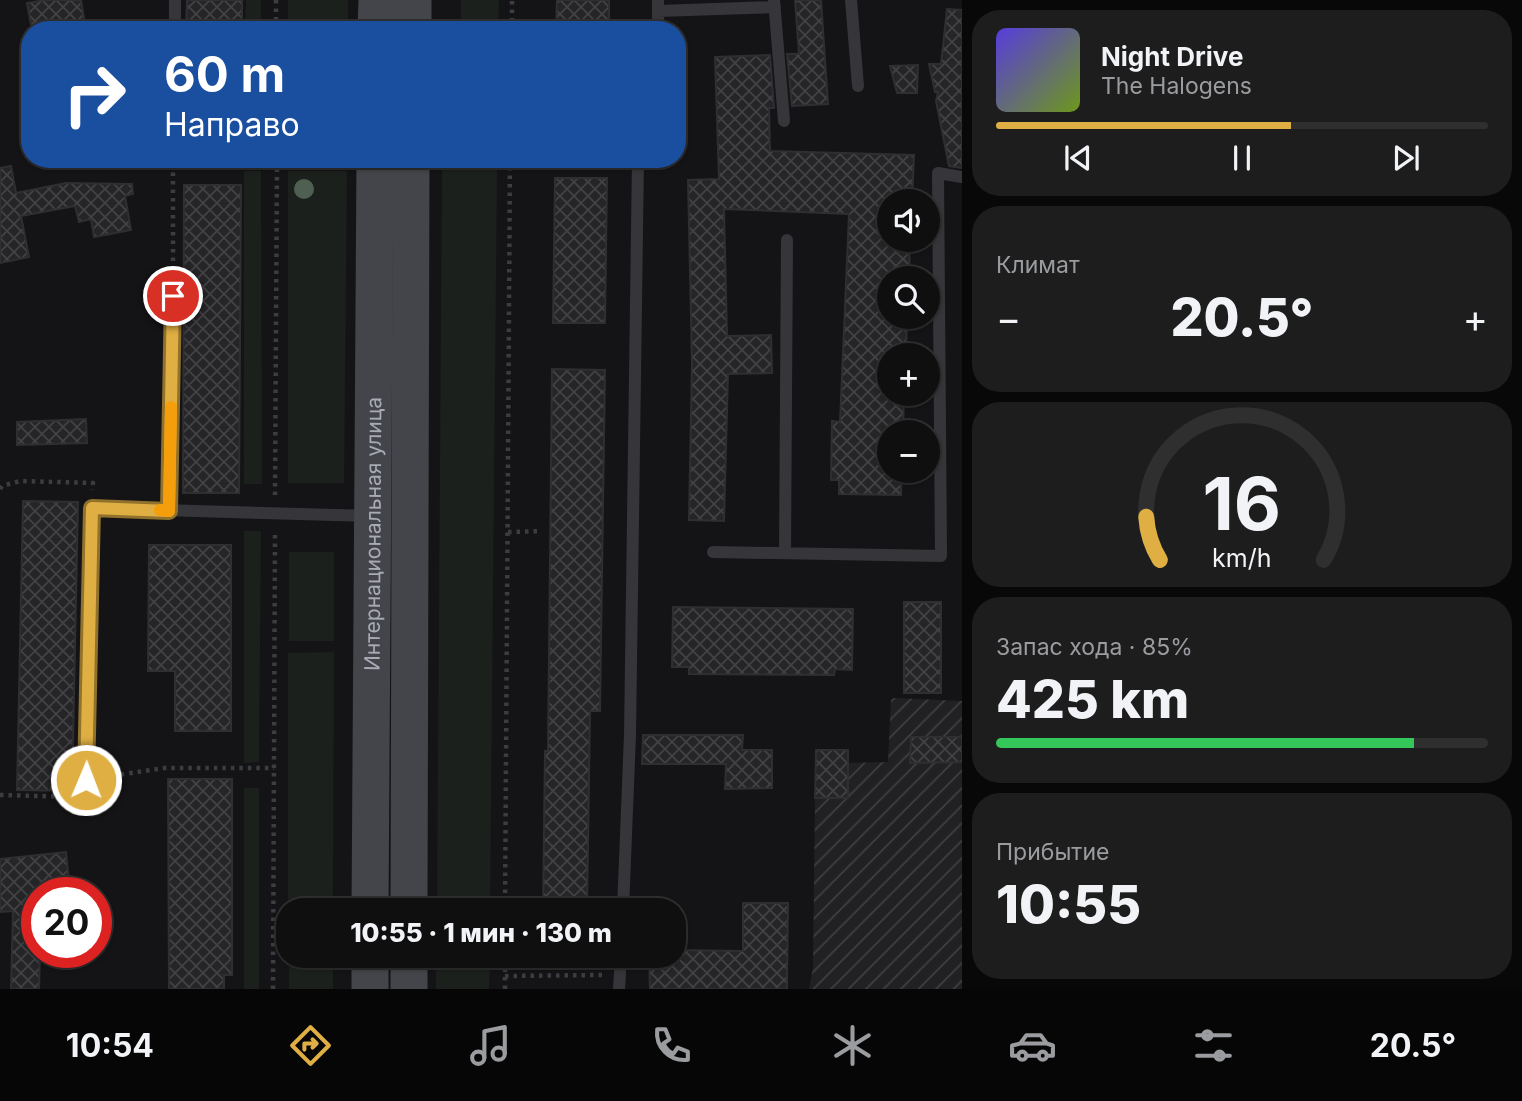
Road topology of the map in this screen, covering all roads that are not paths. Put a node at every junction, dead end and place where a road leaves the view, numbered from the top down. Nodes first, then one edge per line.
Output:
1 (175, 0) edge
2 (377, 0) edge
3 (413, 0) edge
4 (851, 0) edge
5 (775, 3) edge
6 (658, 5) edge
7 (175, 21) edge
8 (376, 21) edge
9 (413, 21) edge
10 (858, 86) dead end
11 (784, 121) dead end
12 (375, 168) edge
13 (411, 168) edge
14 (638, 168) edge
15 (962, 177) edge
16 (788, 240) dead end
17 (173, 296) road end
18 (169, 511) junction
19 (374, 516) junction
20 (713, 552) dead end
21 (785, 553) junction
22 (86, 780) road end
23 (370, 898) edge
24 (409, 898) edge
25 (623, 898) edge
26 (370, 968) edge
27 (409, 968) edge
28 (620, 968) edge
29 (370, 989) edge
30 (409, 989) edge
31 (619, 989) edge

1 - 7 lane
2 - 8 main road
3 - 9 main road
4 - 10 lane
5 - 6 lane
5 - 11 lane
12 - 19 main road, Интернациональная улица
13 - 24 main road, Интернациональная улица
14 - 25 lane
15 - 21 lane
16 - 21 lane
17 - 18 lane
18 - 19 lane
18 - 22 lane
19 - 23 main road, Интернациональная улица
20 - 21 lane
26 - 29 main road
27 - 30 main road
28 - 31 lane

